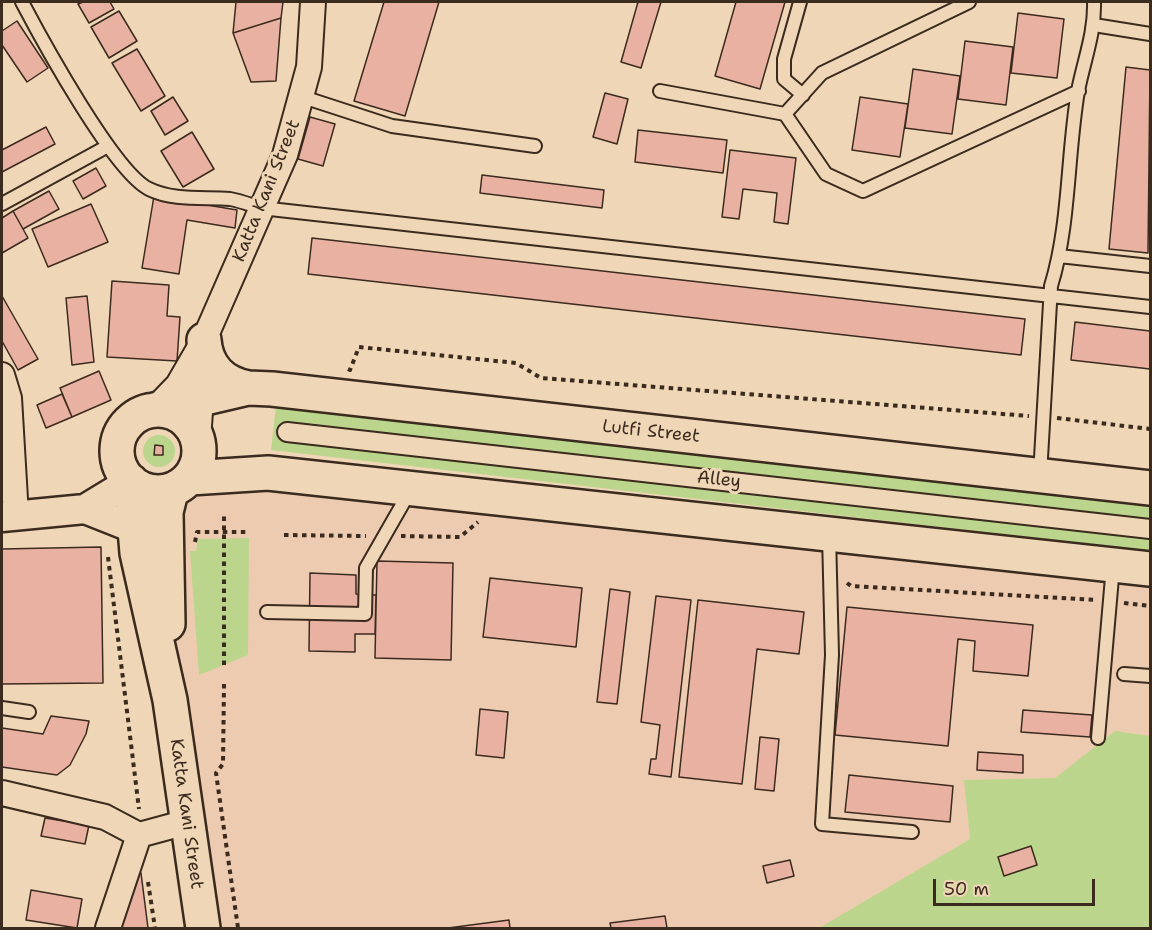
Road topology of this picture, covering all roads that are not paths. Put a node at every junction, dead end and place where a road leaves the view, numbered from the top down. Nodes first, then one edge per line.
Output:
1 (22, 2) edge
2 (313, 2) edge
3 (800, 2) edge
4 (969, 2) edge
5 (1094, 2) edge
6 (1094, 25) junction
7 (1150, 34) edge
8 (660, 91) dead end
9 (1078, 91) junction
10 (803, 95) junction
11 (303, 97) junction
12 (785, 114) junction
13 (108, 146) junction
14 (536, 146) dead end
15 (2, 204) edge
16 (261, 208) junction
17 (1059, 256) junction
18 (1150, 266) edge
19 (1051, 295) junction
20 (1150, 307) edge
21 (204, 340) junction
22 (2, 375) edge
23 (248, 388) junction
24 (201, 399) junction
25 (154, 410) junction
26 (287, 432) dead end
27 (198, 439) junction
28 (1040, 476) junction
29 (131, 481) junction
30 (180, 485) junction
31 (1150, 488) edge
32 (411, 489) junction
33 (85, 510) junction
34 (9, 517) edge
35 (134, 528) junction
36 (1150, 529) edge
37 (829, 534) junction
38 (1113, 565) junction
39 (1150, 569) edge
40 (267, 612) dead end
41 (1124, 674) dead end
42 (1150, 676) edge
43 (170, 700) junction
44 (2, 708) edge
45 (29, 712) dead end
46 (1098, 738) dead end
47 (2, 793) edge
48 (187, 822) junction
49 (912, 832) dead end
50 (140, 834) junction
51 (108, 928) edge
52 (203, 928) edge

1 - 13 lane
2 - 11 street, Katta Kani Street
3 - 10 lane
4 - 10 lane
5 - 6 lane
6 - 7 lane
6 - 9 lane
8 - 12 lane
9 - 12 lane
9 - 17 lane
10 - 12 lane
11 - 14 lane
11 - 16 street, Katta Kani Street
13 - 15 lane
13 - 16 lane
16 - 19 lane
16 - 21 street, Katta Kani Street
17 - 18 lane
17 - 19 lane
19 - 20 lane
19 - 28 lane
21 - 23 main road
21 - 24 street, Katta Kani Street
21 - 25 street, Katta Kani Street
22 - 34 street
23 - 24 main road, Lutfi Street
23 - 28 main road, Lutfi Street
24 - 25 main road, Lutfi Street
24 - 27 street, Katta Kani Street
25 - 27 main road
25 - 29 main road
26 - 36 street, Alley
27 - 30 main road
28 - 31 main road, Lutfi Street
29 - 30 main road
29 - 33 street
29 - 35 main road, Katta Kani Street
30 - 32 main road
30 - 43 main road, Katta Kani Street
32 - 37 main road
32 - 40 lane
33 - 34 street
33 - 35 street
35 - 43 main road, Katta Kani Street
37 - 38 main road
37 - 49 lane
38 - 39 main road
38 - 46 lane
41 - 42 lane
43 - 48 main road, Katta Kani Street
44 - 45 lane
47 - 50 street
48 - 50 street
48 - 52 main road, Katta Kani Street
50 - 51 street

